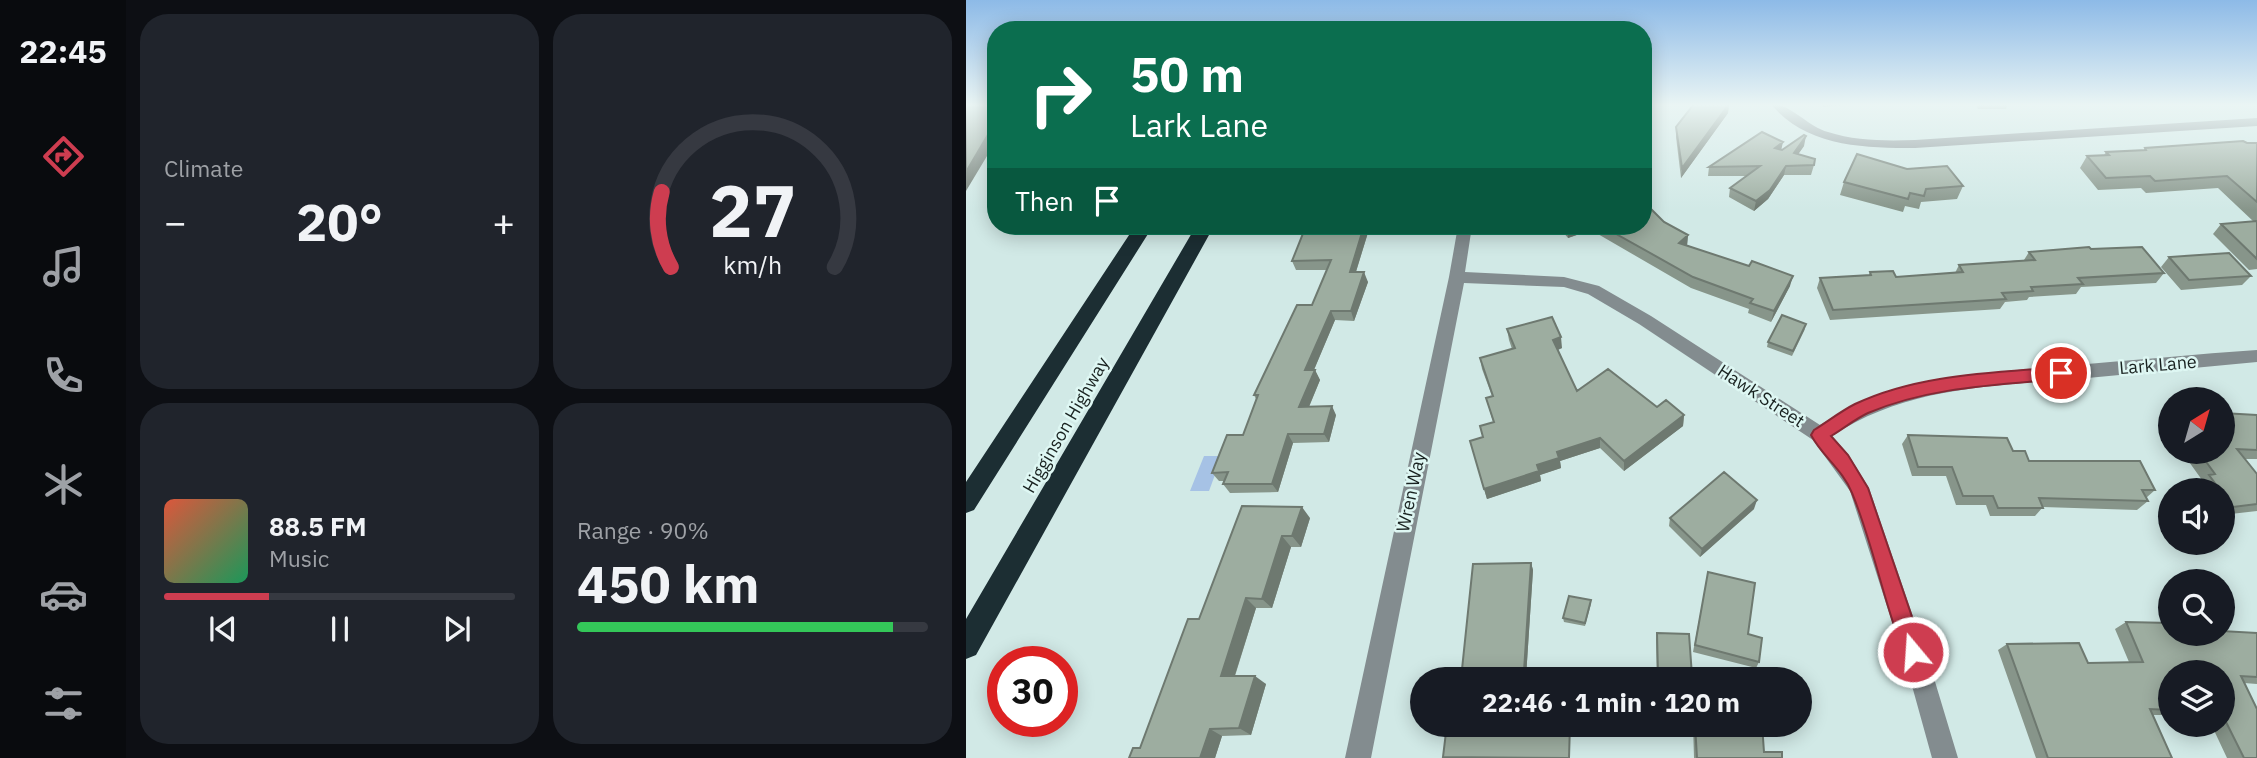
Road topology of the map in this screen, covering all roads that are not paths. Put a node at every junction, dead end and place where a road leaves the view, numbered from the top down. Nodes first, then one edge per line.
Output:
1 (1845, 139) edge
2 (1987, 139) edge
3 (1138, 235) edge
4 (1200, 235) edge
5 (1464, 235) edge
6 (1457, 277) junction
7 (2257, 356) edge
8 (1820, 435) junction
9 (966, 502) edge
10 (966, 645) edge
11 (1358, 758) edge
12 (1945, 758) edge

1 - 2 street
3 - 9 highway
4 - 10 highway, Higginson Highway
5 - 6 street, Wren Way
6 - 8 street, Hawk Street
6 - 11 street, Wren Way
7 - 8 street, Lark Lane
8 - 12 street, Hawk Street

